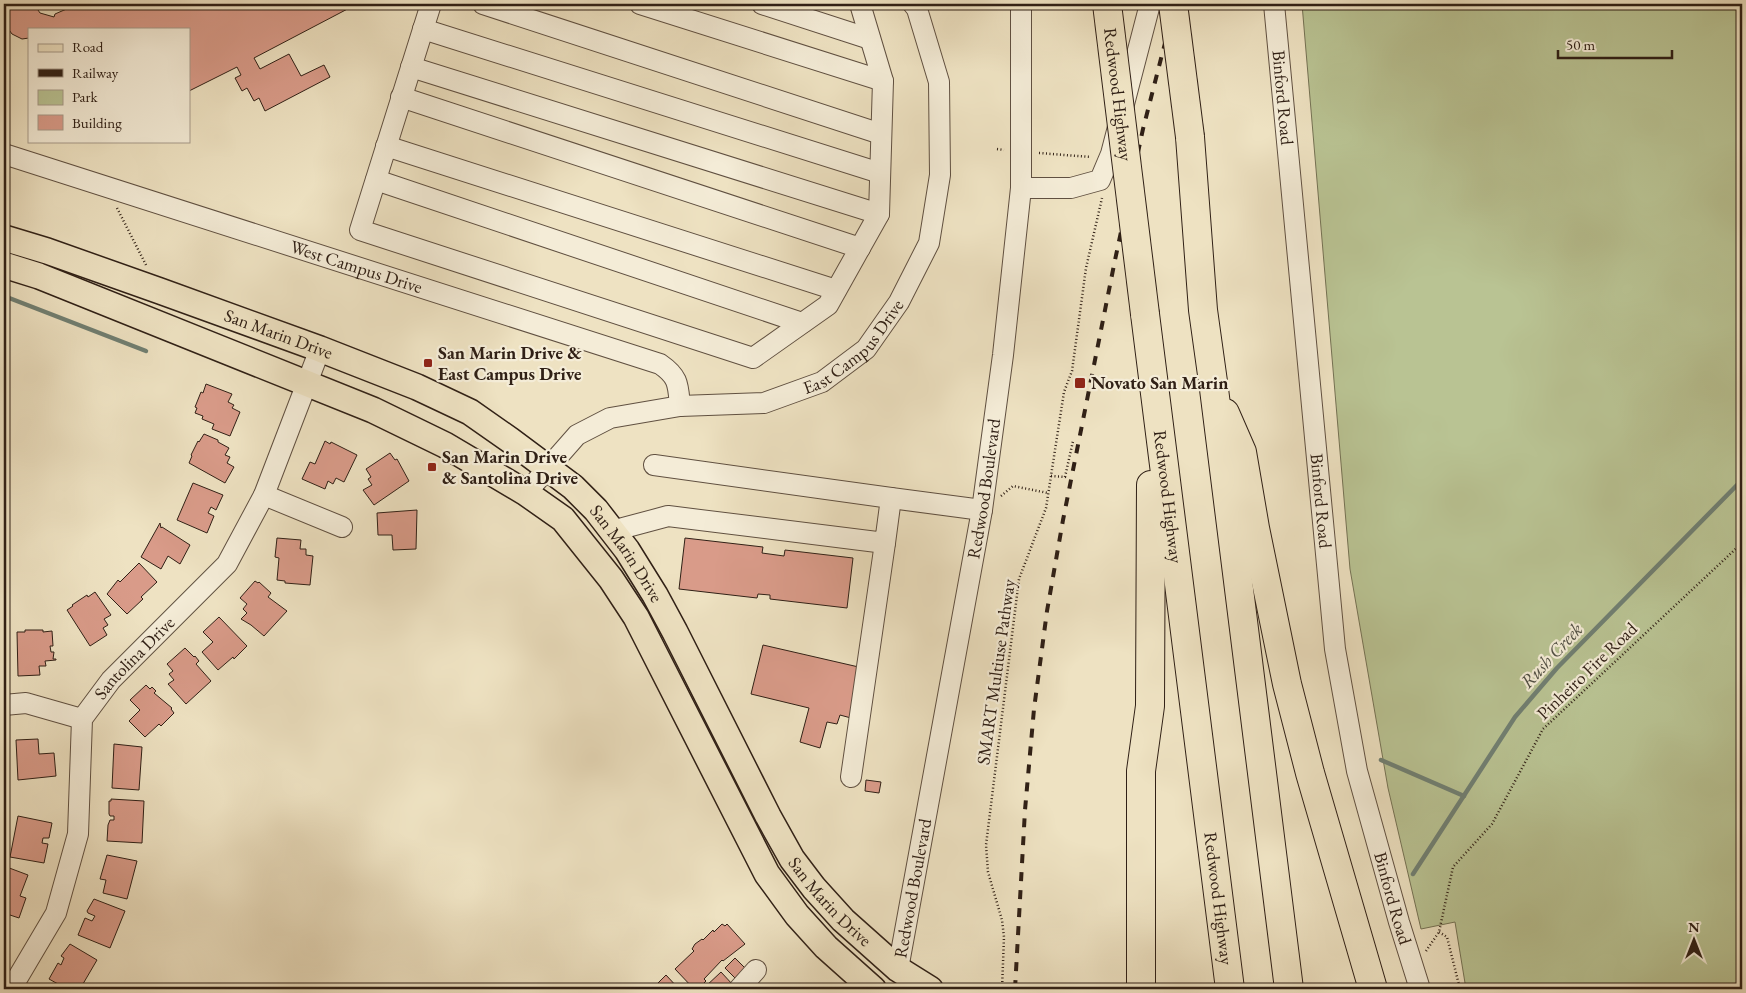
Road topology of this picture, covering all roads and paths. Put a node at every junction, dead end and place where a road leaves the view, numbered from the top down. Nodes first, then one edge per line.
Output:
1 (430, 4) edge
2 (483, 4) edge
3 (640, 4) edge
4 (762, 4) edge
5 (860, 4) edge
6 (913, 4) edge
7 (1021, 4) edge
8 (1107, 4) edge
9 (1150, 4) edge
10 (1173, 4) edge
11 (1274, 4) edge
12 (423, 29) junction
13 (870, 39) junction
14 (411, 67) junction
15 (883, 80) junction
16 (402, 97) junction
17 (881, 134) junction
18 (386, 146) junction
19 (997, 149) dead end
20 (1021, 151) junction
21 (4, 154) edge
22 (880, 173) junction
23 (1103, 173) junction
24 (376, 180) junction
25 (106, 187) junction
26 (1021, 188) junction
27 (879, 214) junction
28 (1098, 214) dead end
29 (4, 238) edge
30 (860, 248) junction
31 (4, 265) edge
32 (836, 290) junction
33 (160, 291) junction
34 (802, 323) junction
35 (320, 350) junction
36 (1152, 373) junction
37 (308, 384) junction
38 (1214, 389) junction
39 (680, 406) junction
40 (1073, 441) dead end
41 (654, 465) dead end
42 (547, 468) junction
43 (1051, 476) junction
44 (526, 493) junction
45 (1048, 494) junction
46 (264, 495) junction
47 (891, 498) junction
48 (983, 502) junction
49 (342, 527) dead end
50 (612, 532) junction
51 (885, 543) junction
52 (1742, 543) edge
53 (4, 705) edge
54 (82, 719) junction
55 (851, 777) dead end
56 (1440, 932) junction
57 (756, 970) dead end
58 (1414, 970) junction
59 (899, 979) edge
60 (11, 989) edge
61 (739, 989) edge
62 (873, 989) edge
63 (881, 989) edge
64 (930, 989) edge
65 (1002, 989) edge
66 (1141, 989) edge
67 (1230, 989) edge
68 (1290, 989) edge
69 (1373, 989) edge
70 (1420, 989) edge
71 (1460, 989) edge

1 - 12 street
2 - 17 street
3 - 15 street
4 - 13 street
5 - 13 street
6 - 39 street, East Campus Drive
7 - 20 street, Redwood Boulevard
8 - 36 highway, Redwood Highway, bridge
9 - 23 street
10 - 38 highway, bridge
11 - 58 street, Binford Road
12 - 14 street
12 - 22 street
13 - 15 street
14 - 16 street
14 - 27 street
15 - 17 street
16 - 18 street
16 - 30 street
17 - 22 street
18 - 24 street
18 - 32 street
19 - 20 path
20 - 23 path
20 - 26 street, Redwood Boulevard
21 - 25 street, West Campus Drive
22 - 27 street
23 - 26 street
24 - 34 street
24 - 34 street
25 - 33 path
25 - 39 street, West Campus Drive
26 - 48 street, Redwood Boulevard
27 - 30 street
28 - 43 path, SMART Multiuse Pathway
29 - 33 main road, San Marin Drive
30 - 32 street
31 - 37 main road, San Marin Drive
32 - 34 street
33 - 35 main road, San Marin Drive
35 - 37 street, Santolina Drive
35 - 42 main road, San Marin Drive
36 - 66 highway
36 - 67 highway, Redwood Highway
37 - 44 main road, San Marin Drive
37 - 46 street, Santolina Drive
38 - 68 highway
38 - 69 highway
39 - 42 street, East Campus Drive
40 - 43 path
41 - 47 street
42 - 44 street, East Campus Drive
42 - 50 main road, San Marin Drive
43 - 45 path, SMART Multiuse Pathway
44 - 62 main road, San Marin Drive
45 - 48 path
45 - 65 path, SMART Multiuse Pathway
46 - 49 street
46 - 54 street, Santolina Drive
47 - 48 street
47 - 51 street
48 - 59 street, Redwood Boulevard
50 - 51 street
50 - 59 main road, San Marin Drive
51 - 55 street
52 - 56 path, Pinheiro Fire Road
53 - 54 street
54 - 60 street, Santolina Drive
56 - 58 path, Pinheiro Fire Road
56 - 71 path
57 - 61 street
58 - 70 street, Binford Road
59 - 63 main road, Redwood Boulevard
59 - 64 main road, San Marin Drive

